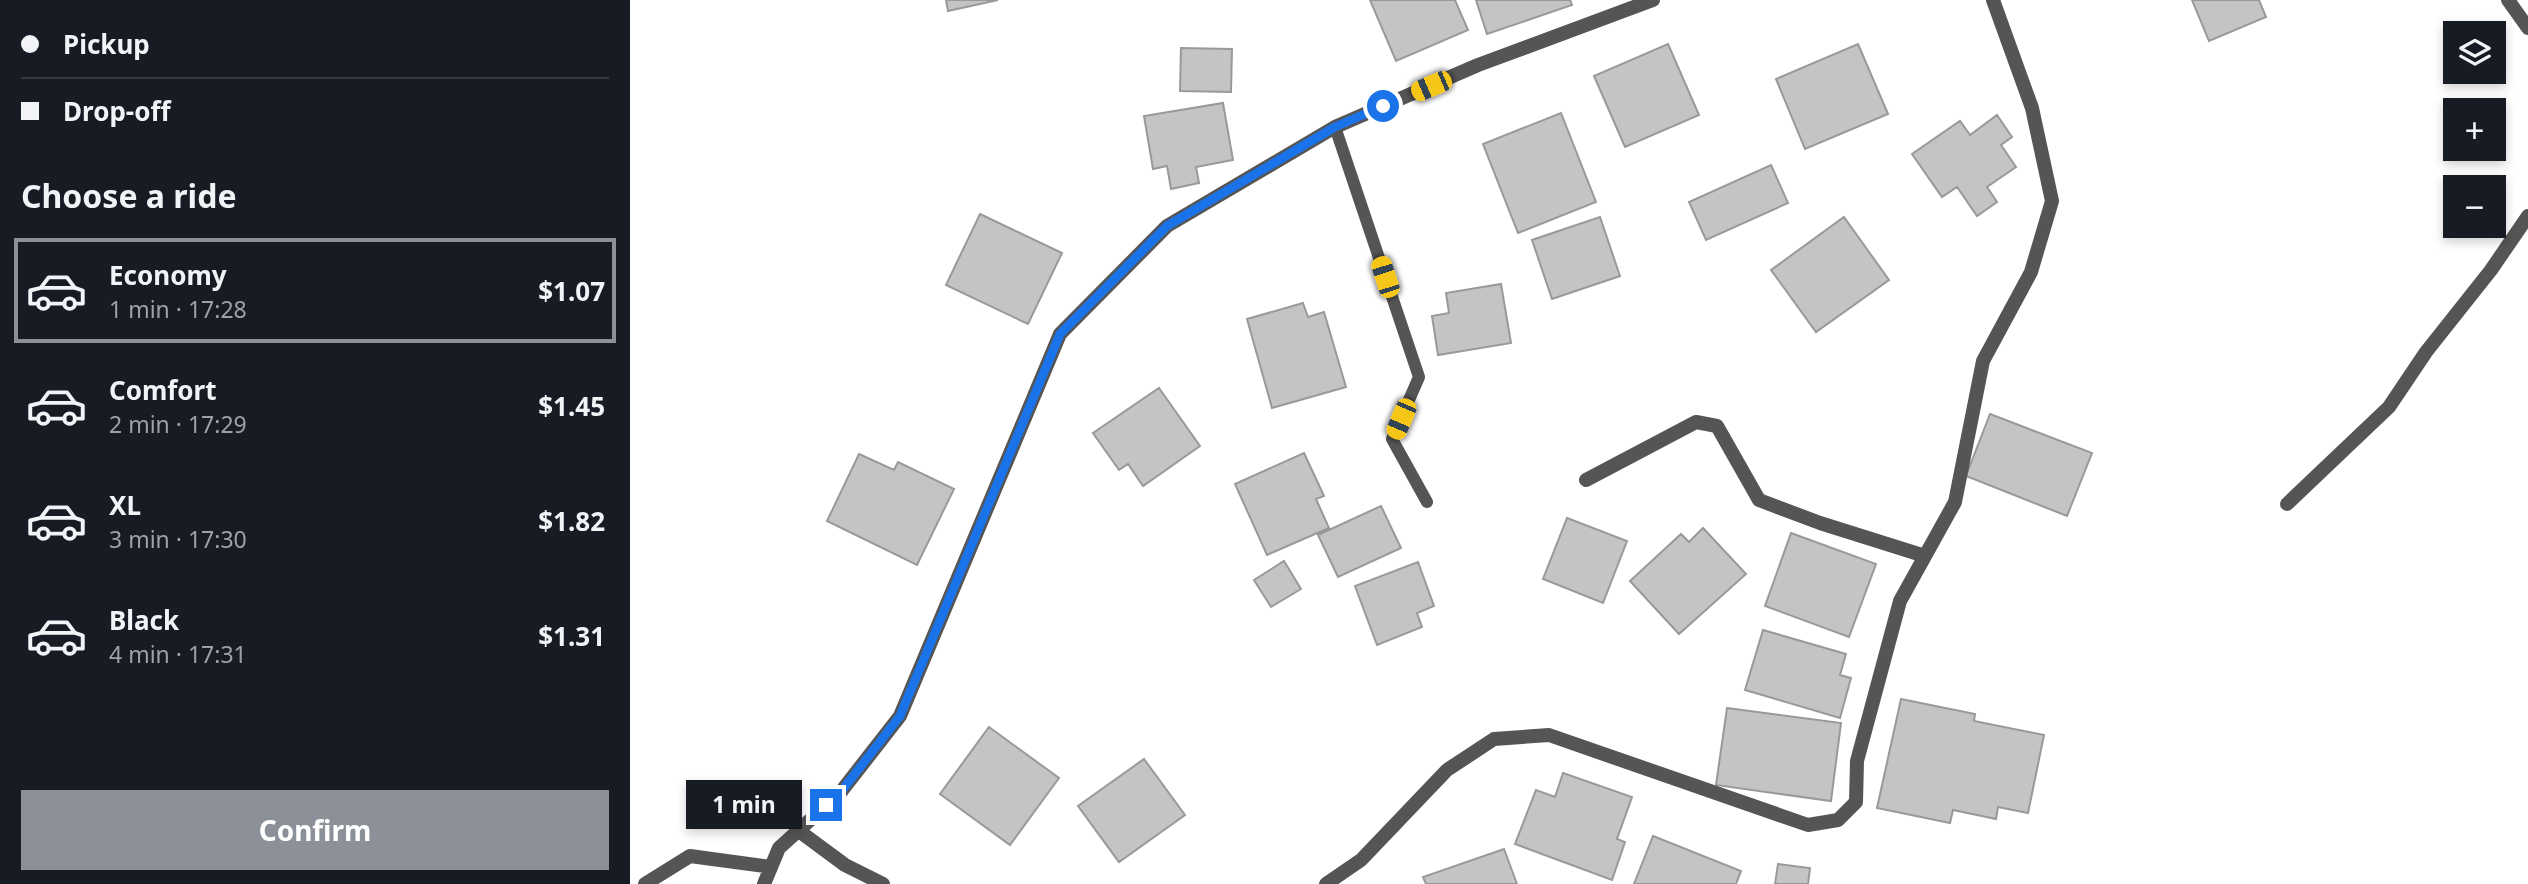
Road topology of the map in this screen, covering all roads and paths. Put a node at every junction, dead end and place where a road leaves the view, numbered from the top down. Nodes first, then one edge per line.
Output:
1 (1653, 0) edge
2 (1993, 0) edge
3 (2508, 0) edge
4 (2528, 29) edge
5 (1335, 127) junction
6 (2528, 216) edge
7 (1586, 480) dead end
8 (1427, 502) dead end
9 (2287, 504) dead end
10 (1925, 556) junction
11 (799, 831) junction
12 (771, 867) junction
13 (645, 884) edge
14 (764, 884) edge
15 (883, 884) edge
16 (1326, 884) edge

1 - 5 street
2 - 10 street
3 - 4 street
5 - 8 lane
5 - 11 street
6 - 9 street
7 - 10 street
10 - 16 street
11 - 12 street
11 - 15 street
12 - 13 street
12 - 14 street

